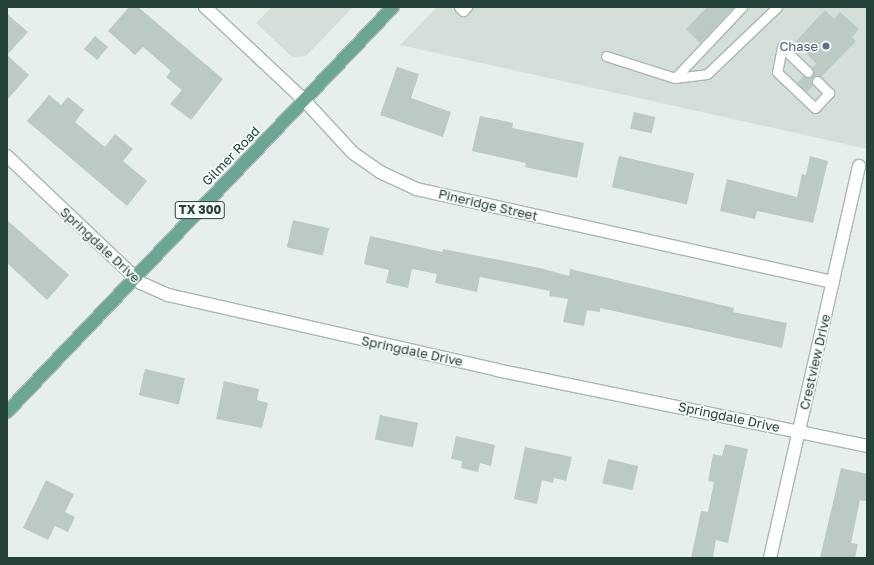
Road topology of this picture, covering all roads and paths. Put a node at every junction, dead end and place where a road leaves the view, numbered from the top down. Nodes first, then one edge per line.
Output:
1 (205, 7) edge
2 (393, 7) edge
3 (459, 7) edge
4 (467, 7) edge
5 (742, 7) edge
6 (777, 7) edge
7 (606, 56) dead end
8 (808, 72) dead end
9 (675, 78) junction
10 (818, 81) dead end
11 (304, 100) junction
12 (7, 156) edge
13 (859, 166) dead end
14 (135, 278) junction
15 (833, 282) junction
16 (7, 412) edge
17 (799, 432) junction
18 (867, 446) edge
19 (770, 558) edge

1 - 11 street, Pineridge Street
2 - 11 main road, Gilmer Road / TX 300
3 - 4 lane
5 - 9 lane
6 - 9 lane
7 - 9 lane
8 - 10 lane
11 - 14 main road, Gilmer Road / TX 300
11 - 15 street, Pineridge Street
12 - 14 street, Springdale Drive
13 - 15 street, Crestview Drive
14 - 16 main road, Gilmer Road / TX 300
14 - 17 street, Springdale Drive
15 - 17 street, Crestview Drive
17 - 18 street, Springdale Drive
17 - 19 street, Crestview Drive

